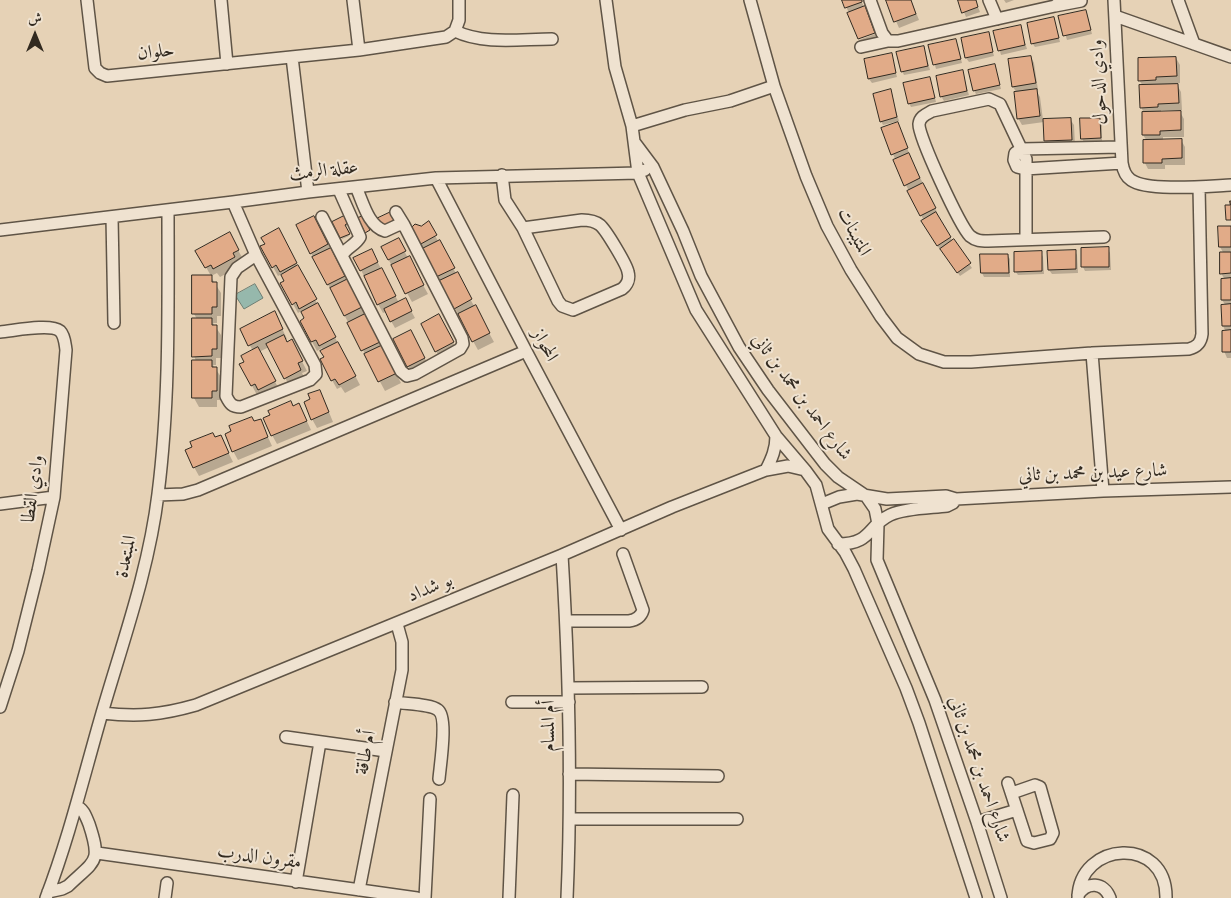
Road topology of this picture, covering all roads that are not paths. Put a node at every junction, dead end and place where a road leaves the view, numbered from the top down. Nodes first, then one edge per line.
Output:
1 (87, 0) edge
2 (221, 0) edge
3 (353, 0) edge
4 (459, 0) edge
5 (606, 0) edge
6 (750, 0) edge
7 (870, 0) edge
8 (989, 0) edge
9 (1114, 0) edge
10 (1178, 0) edge
11 (1081, 1) edge
12 (1058, 3) edge
13 (1115, 16) junction
14 (996, 19) junction
15 (456, 31) junction
16 (552, 39) dead end
17 (888, 41) junction
18 (1194, 44) junction
19 (861, 46) dead end
20 (359, 50) junction
21 (292, 57) junction
22 (1231, 57) edge
23 (227, 64) junction
24 (774, 86) junction
25 (632, 126) junction
26 (634, 141) junction
27 (1121, 147) junction
28 (1021, 149) junction
29 (1122, 163) junction
30 (653, 167) junction
31 (1025, 170) junction
32 (638, 173) junction
33 (502, 175) junction
34 (436, 178) junction
35 (1231, 186) edge
36 (1199, 187) junction
37 (356, 188) junction
38 (339, 190) junction
39 (308, 192) junction
40 (233, 202) junction
41 (168, 210) junction
42 (396, 212) dead end
43 (112, 217) junction
44 (322, 217) dead end
45 (404, 225) junction
46 (523, 228) junction
47 (0, 230) edge
48 (1104, 237) dead end
49 (1026, 239) junction
50 (256, 255) junction
51 (342, 256) junction
52 (114, 323) dead end
53 (0, 332) edge
54 (526, 351) junction
55 (1092, 353) junction
56 (776, 436) junction
57 (766, 470) junction
58 (805, 470) junction
59 (1231, 488) edge
60 (1103, 491) junction
61 (158, 495) junction
62 (866, 496) junction
63 (54, 497) junction
64 (956, 499) junction
65 (0, 504) edge
66 (822, 504) junction
67 (878, 524) junction
68 (621, 530) junction
69 (838, 544) junction
70 (623, 554) dead end
71 (562, 555) junction
72 (566, 621) junction
73 (397, 624) junction
74 (702, 687) dead end
75 (569, 688) junction
76 (395, 702) junction
77 (512, 702) dead end
78 (569, 702) junction
79 (0, 707) edge
80 (102, 713) junction
81 (286, 737) dead end
82 (320, 742) junction
83 (386, 751) junction
84 (569, 774) junction
85 (718, 776) dead end
86 (439, 779) dead end
87 (513, 795) dead end
88 (430, 799) dead end
89 (76, 806) junction
90 (1017, 810) junction
91 (570, 819) junction
92 (737, 819) dead end
93 (977, 822) junction
94 (97, 853) junction
95 (296, 882) junction
96 (167, 883) dead end
97 (359, 890) junction
98 (47, 895) edge
99 (1078, 897) edge
100 (165, 898) edge
101 (417, 898) edge
102 (425, 898) edge
103 (509, 898) edge
104 (567, 898) edge
105 (976, 898) edge
106 (1001, 898) edge
107 (1110, 898) edge
108 (1166, 898) edge

1 - 23 street, حلوان
2 - 23 street
3 - 20 street
4 - 15 street
5 - 25 street, شارع احمد بن محمد بن ثاني
6 - 24 street, المتيبنات
7 - 17 street
8 - 14 street
9 - 13 street, وادي الدحول
10 - 18 street
11 - 12 street
12 - 14 street
13 - 18 street
13 - 27 street, وادي الدحول
14 - 17 street
15 - 16 street
15 - 20 street, حلوان
17 - 19 street
18 - 22 street
20 - 21 street, حلوان
21 - 23 street, حلوان
21 - 39 street
24 - 25 street
24 - 55 street, المتيبنات
25 - 26 street, شارع احمد بن محمد بن ثاني
26 - 30 street, شارع احمد بن محمد بن ثاني
26 - 32 street, شارع احمد بن محمد بن ثاني
27 - 28 street
27 - 29 street, وادي الدحول
28 - 31 street
28 - 49 street
29 - 31 street
29 - 36 street
30 - 32 street, عقلة الرمث
30 - 62 street, شارع احمد بن محمد بن ثاني
31 - 49 street
32 - 33 street, عقلة الرمث
32 - 56 street, شارع احمد بن محمد بن ثاني
33 - 34 street, عقلة الرمث
33 - 46 street
34 - 37 street, عقلة الرمث
34 - 54 street, المحواز
35 - 36 street
36 - 55 street, المتيبنات
37 - 38 street, عقلة الرمث
37 - 45 street
38 - 39 street, عقلة الرمث
38 - 51 street
39 - 40 street, عقلة الرمث
40 - 41 street, عقلة الرمث
40 - 50 street
41 - 43 street, عقلة الرمث
41 - 61 street, المبتعدة
42 - 45 street
43 - 47 street, عقلة الرمث
43 - 52 street
44 - 51 street
45 - 51 street
46 - 46 street
48 - 49 street
50 - 50 street
53 - 63 street, وادي القطا
54 - 61 street
54 - 68 street, المحواز
55 - 60 street
56 - 57 street
56 - 58 street, شارع احمد بن محمد بن ثاني
57 - 58 street, بو شداد
57 - 68 street, بو شداد
58 - 66 street, شارع احمد بن محمد بن ثاني
59 - 60 street, شارع عيد بن محمد بن ثاني
60 - 64 street, شارع عيد بن محمد بن ثاني
61 - 80 street, المبتعدة
62 - 64 street, شارع عيد بن محمد بن ثاني
62 - 66 street, شارع عيد بن محمد بن ثاني
62 - 67 street, شارع احمد بن محمد بن ثاني
63 - 65 street
63 - 79 street, وادي القطا
64 - 67 street, شارع عيد بن محمد بن ثاني
66 - 69 street, شارع احمد بن محمد بن ثاني
67 - 69 street, شارع عيد بن محمد بن ثاني
67 - 93 street, شارع احمد بن محمد بن ثاني
68 - 71 street, بو شداد
69 - 105 street, شارع احمد بن محمد بن ثاني
70 - 72 street
71 - 72 street, أم المسام
71 - 73 street, بو شداد
72 - 75 street, أم المسام
73 - 76 street, أم طاقة
73 - 80 street, بو شداد
74 - 75 street
75 - 78 street, أم المسام
76 - 83 street, أم طاقة
76 - 86 street
77 - 78 street
78 - 84 street, أم المسام
80 - 89 street, المبتعدة
81 - 82 street
82 - 83 street
82 - 95 street
83 - 97 street, أم طاقة
84 - 85 street
84 - 91 street, أم المسام
87 - 103 street
88 - 102 street
89 - 94 street
89 - 98 street, المبتعدة
90 - 90 street
90 - 93 street
91 - 92 street
91 - 104 street, أم المسام
93 - 106 street, شارع احمد بن محمد بن ثاني
94 - 95 street, مقرون الدرب
94 - 98 street
95 - 97 street, مقرون الدرب
96 - 100 street
97 - 101 street, مقرون الدرب
99 - 107 street
99 - 108 street

